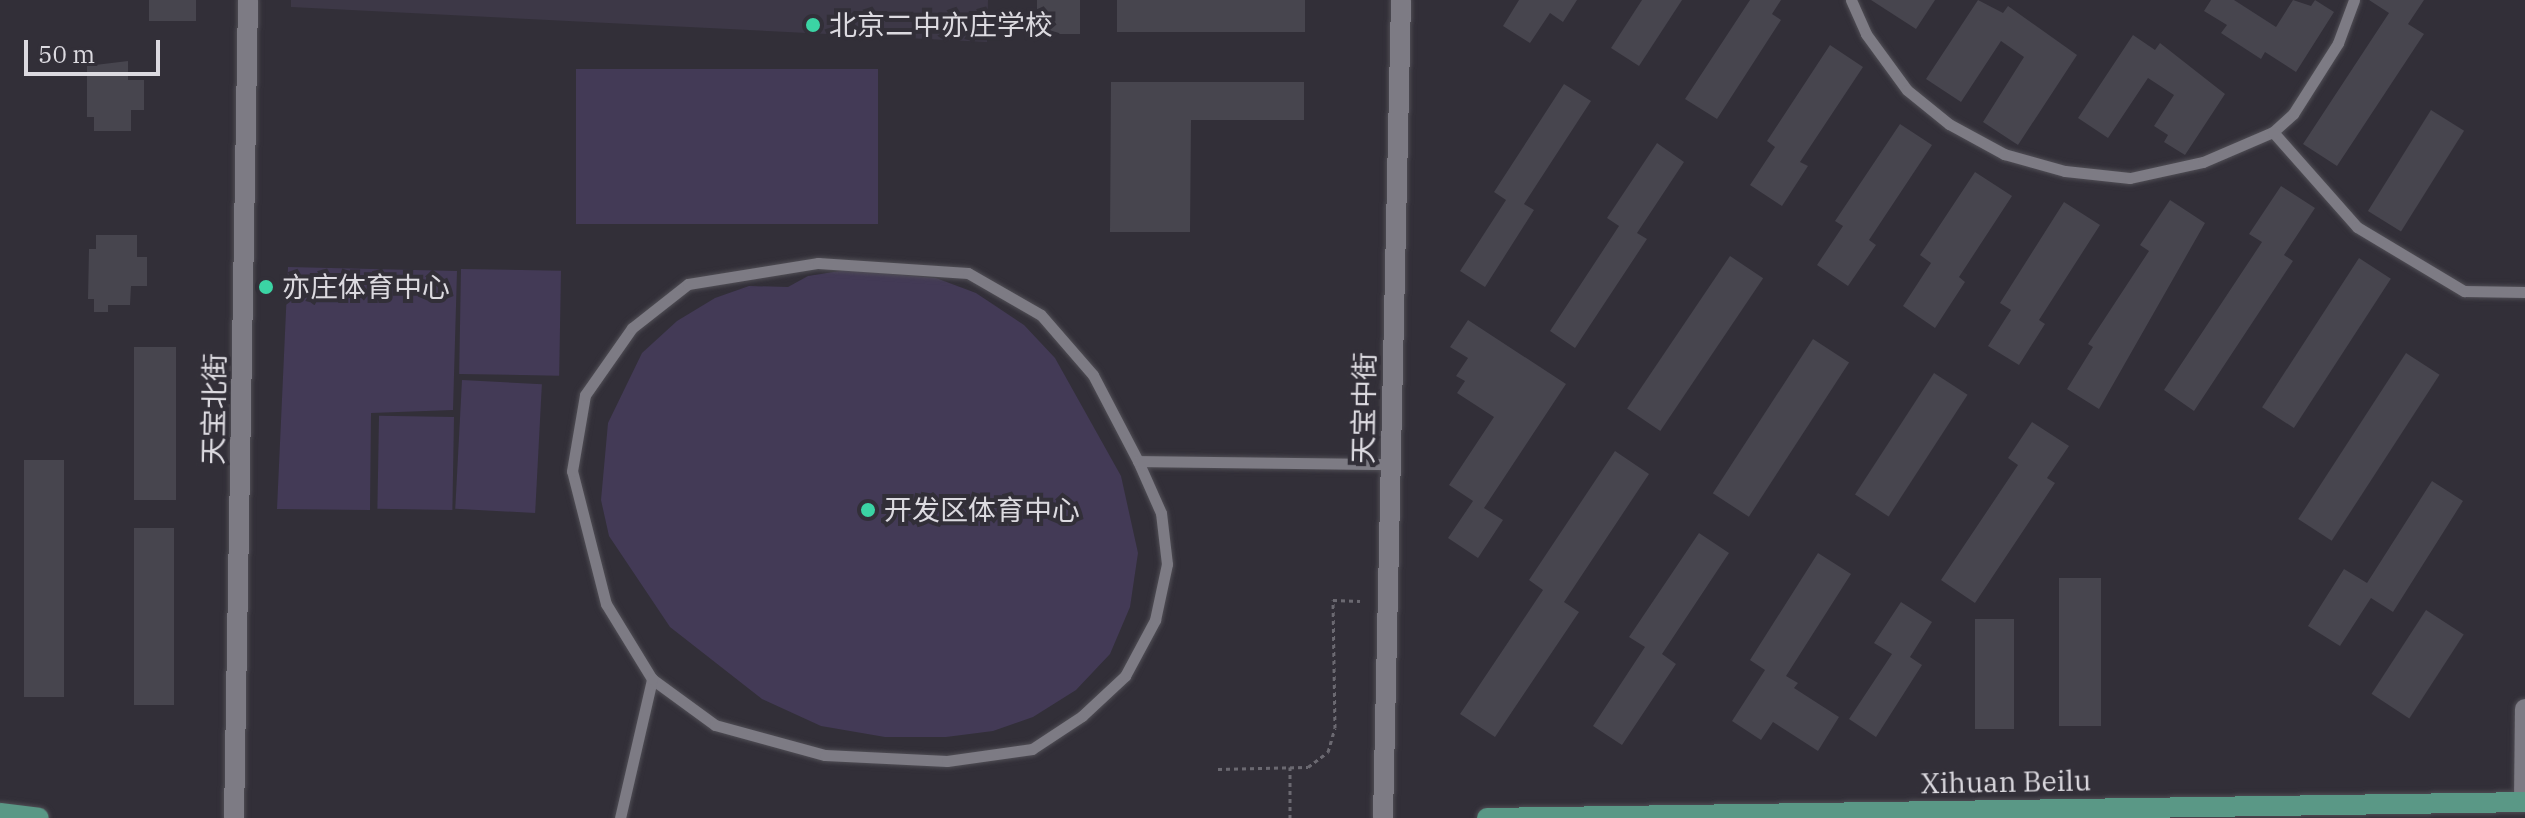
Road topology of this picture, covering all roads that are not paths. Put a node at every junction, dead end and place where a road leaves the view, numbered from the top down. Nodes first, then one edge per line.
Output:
1 (248, 0) edge
2 (1401, 0) edge
3 (1851, 0) edge
4 (2354, 0) edge
5 (2273, 132) junction
6 (2525, 292) edge
7 (1138, 461) junction
8 (1391, 464) junction
9 (652, 679) junction
10 (2525, 709) edge
11 (2524, 802) edge
12 (0, 813) edge
13 (39, 818) edge
14 (234, 818) edge
15 (620, 818) edge
16 (1383, 818) edge
17 (1487, 818) edge

1 - 14 street, 天宝北街
2 - 8 street, 天宝中街
3 - 5 lane
4 - 5 lane
5 - 6 lane
7 - 8 lane
7 - 9 lane
7 - 9 lane
8 - 16 street, 天宝中街
9 - 15 lane
10 - 11 street
11 - 17 main road, Xihuan Beilu
12 - 13 main road

